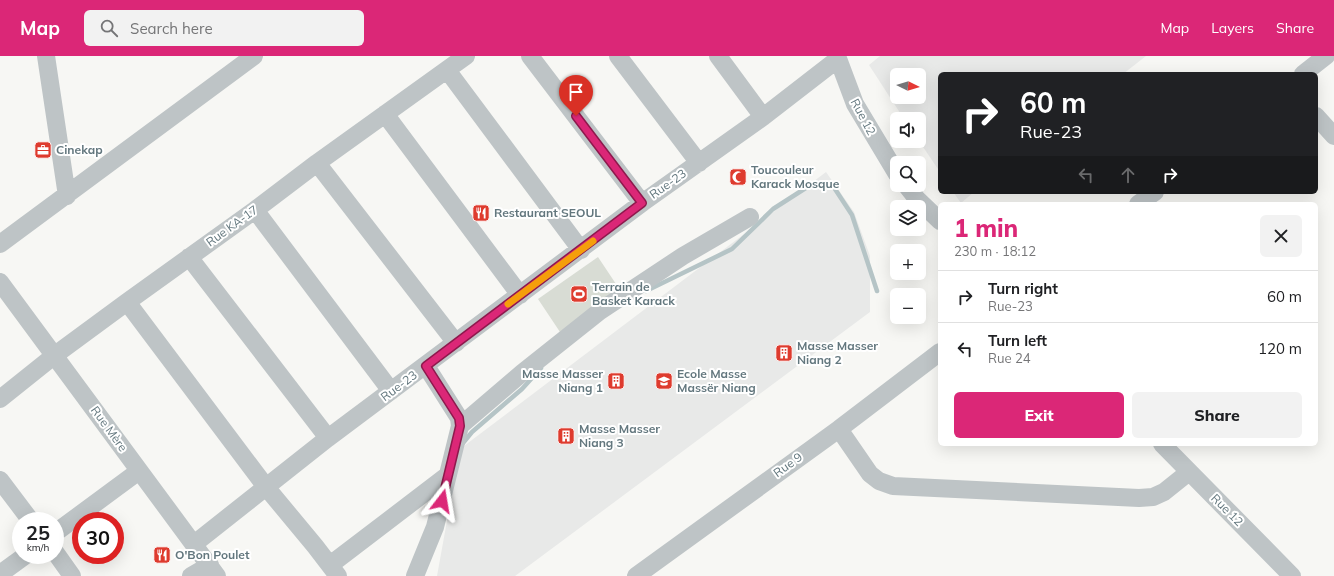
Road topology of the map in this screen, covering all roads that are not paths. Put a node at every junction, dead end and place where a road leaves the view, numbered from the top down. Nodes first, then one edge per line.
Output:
1 (46, 56) edge
2 (466, 56) edge
3 (530, 56) edge
4 (618, 56) edge
5 (718, 56) edge
6 (1326, 56) edge
7 (837, 58) edge
8 (245, 59) edge
9 (447, 70) junction
10 (1306, 72) edge
11 (385, 114) junction
12 (763, 117) junction
13 (1318, 118) edge
14 (1334, 136) edge
15 (890, 162) edge
16 (317, 163) junction
17 (699, 163) junction
18 (912, 192) edge
19 (1151, 194) edge
20 (67, 196) junction
21 (1141, 202) edge
22 (642, 203) junction
23 (255, 210) junction
24 (750, 217) dead end
25 (938, 220) edge
26 (0, 244) edge
27 (581, 250) junction
28 (189, 258) junction
29 (0, 282) edge
30 (520, 295) junction
31 (127, 302) junction
32 (456, 343) junction
33 (938, 354) edge
34 (55, 355) junction
35 (426, 366) junction
36 (391, 391) junction
37 (0, 399) edge
38 (460, 426) junction
39 (839, 429) junction
40 (328, 438) junction
41 (1164, 446) edge
42 (139, 471) junction
43 (1189, 472) junction
44 (448, 475) junction
45 (0, 480) edge
46 (266, 487) junction
47 (25, 512) edge
48 (64, 527) edge
49 (194, 544) junction
50 (14, 564) edge
51 (64, 564) edge
52 (214, 571) edge
53 (334, 571) edge
54 (0, 574) edge
55 (72, 576) edge
56 (191, 576) edge
57 (415, 576) edge
58 (636, 576) edge
59 (1292, 576) edge

1 - 20 street
2 - 9 street, Rue KA-17
3 - 22 street
4 - 17 street
5 - 12 street
6 - 10 street
7 - 12 street, Rue-23
7 - 15 street, Rue 12
8 - 20 street
9 - 11 street, Rue KA-17
9 - 27 street
11 - 16 street, Rue KA-17
11 - 30 street
12 - 17 street, Rue-23
13 - 14 street
16 - 23 street, Rue KA-17
16 - 32 street
17 - 22 street, Rue-23
18 - 25 street
19 - 21 street
20 - 26 street
22 - 27 street, Rue-23
23 - 28 street, Rue KA-17
23 - 36 street
24 - 38 street
27 - 30 street, Rue-23
28 - 31 street, Rue KA-17
28 - 40 street
29 - 34 street, Rue Mère
30 - 32 street, Rue-23
31 - 34 street, Rue KA-17
31 - 46 street
32 - 35 street, Rue-23
33 - 39 street, Rue 9
34 - 37 street, Rue KA-17
34 - 42 street, Rue Mère
35 - 36 street, Rue-23
35 - 38 street
36 - 40 street, Rue-23
38 - 44 street
39 - 43 street
39 - 58 street, Rue 9
40 - 46 street, Rue-23
41 - 43 street, Rue 12
42 - 48 street
42 - 49 street, Rue Mère
43 - 59 street, Rue 12
44 - 53 street
44 - 57 street
45 - 47 street
46 - 49 street, Rue-23
46 - 53 street
49 - 52 street, Rue Mère
50 - 54 street
51 - 55 street
52 - 56 street

